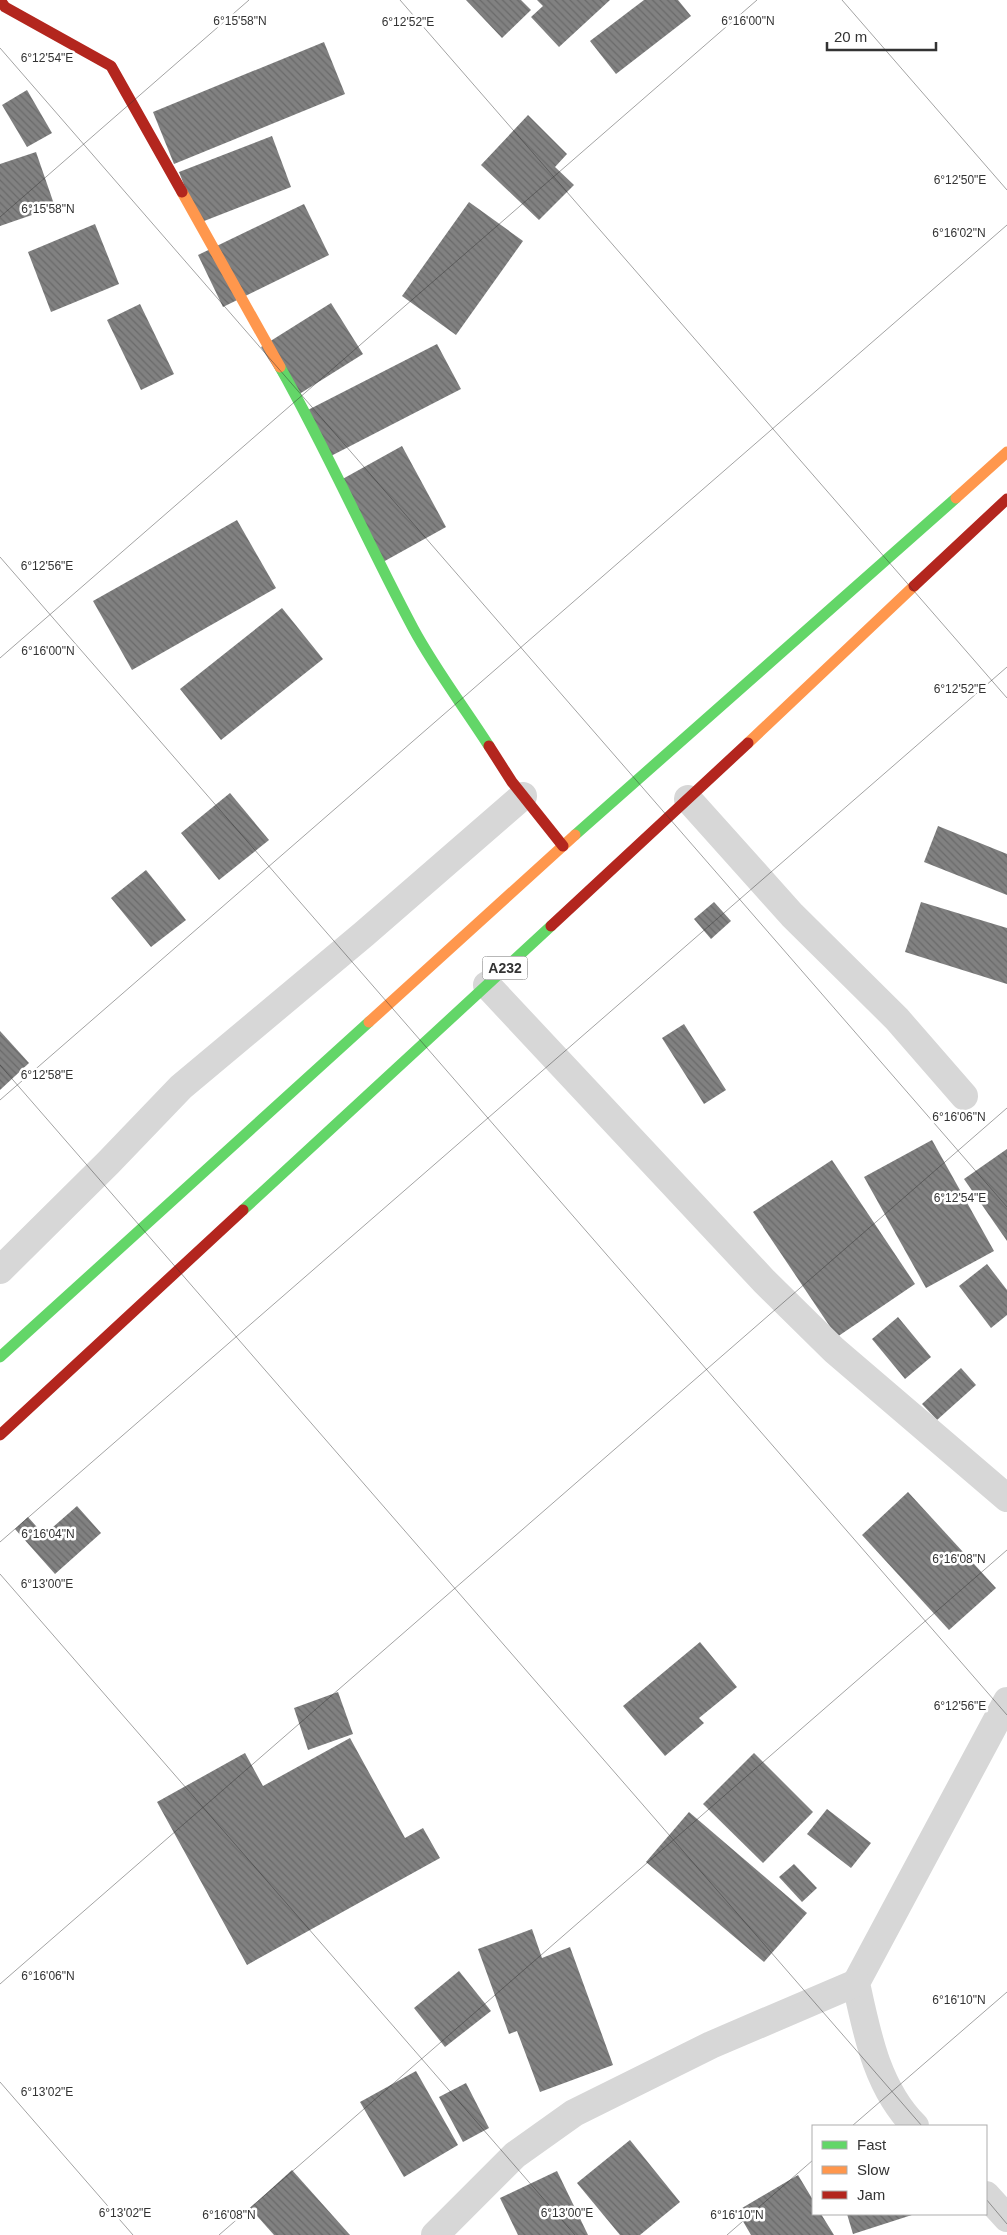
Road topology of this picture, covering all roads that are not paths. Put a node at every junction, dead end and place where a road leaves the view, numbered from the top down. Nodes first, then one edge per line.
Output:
1 (6, 2) edge
2 (1007, 452) edge
3 (1007, 499) edge
4 (523, 796) junction
5 (688, 799) junction
6 (564, 846) junction
7 (487, 985) junction
8 (964, 1096) dead end
9 (0, 1270) edge
10 (0, 1357) edge
11 (0, 1434) edge
12 (1007, 1498) edge
13 (1007, 1701) edge
14 (856, 1983) junction
15 (914, 2125) edge
16 (987, 2196) edge
17 (1007, 2218) edge
18 (435, 2235) edge

1 - 4 main road
2 - 6 main road
3 - 5 main road, A232
4 - 6 main road
4 - 9 street
5 - 7 main road, A232
5 - 8 street
6 - 10 main road
7 - 11 main road, A232
7 - 12 street
13 - 14 street
14 - 15 street
14 - 18 street
16 - 17 street

